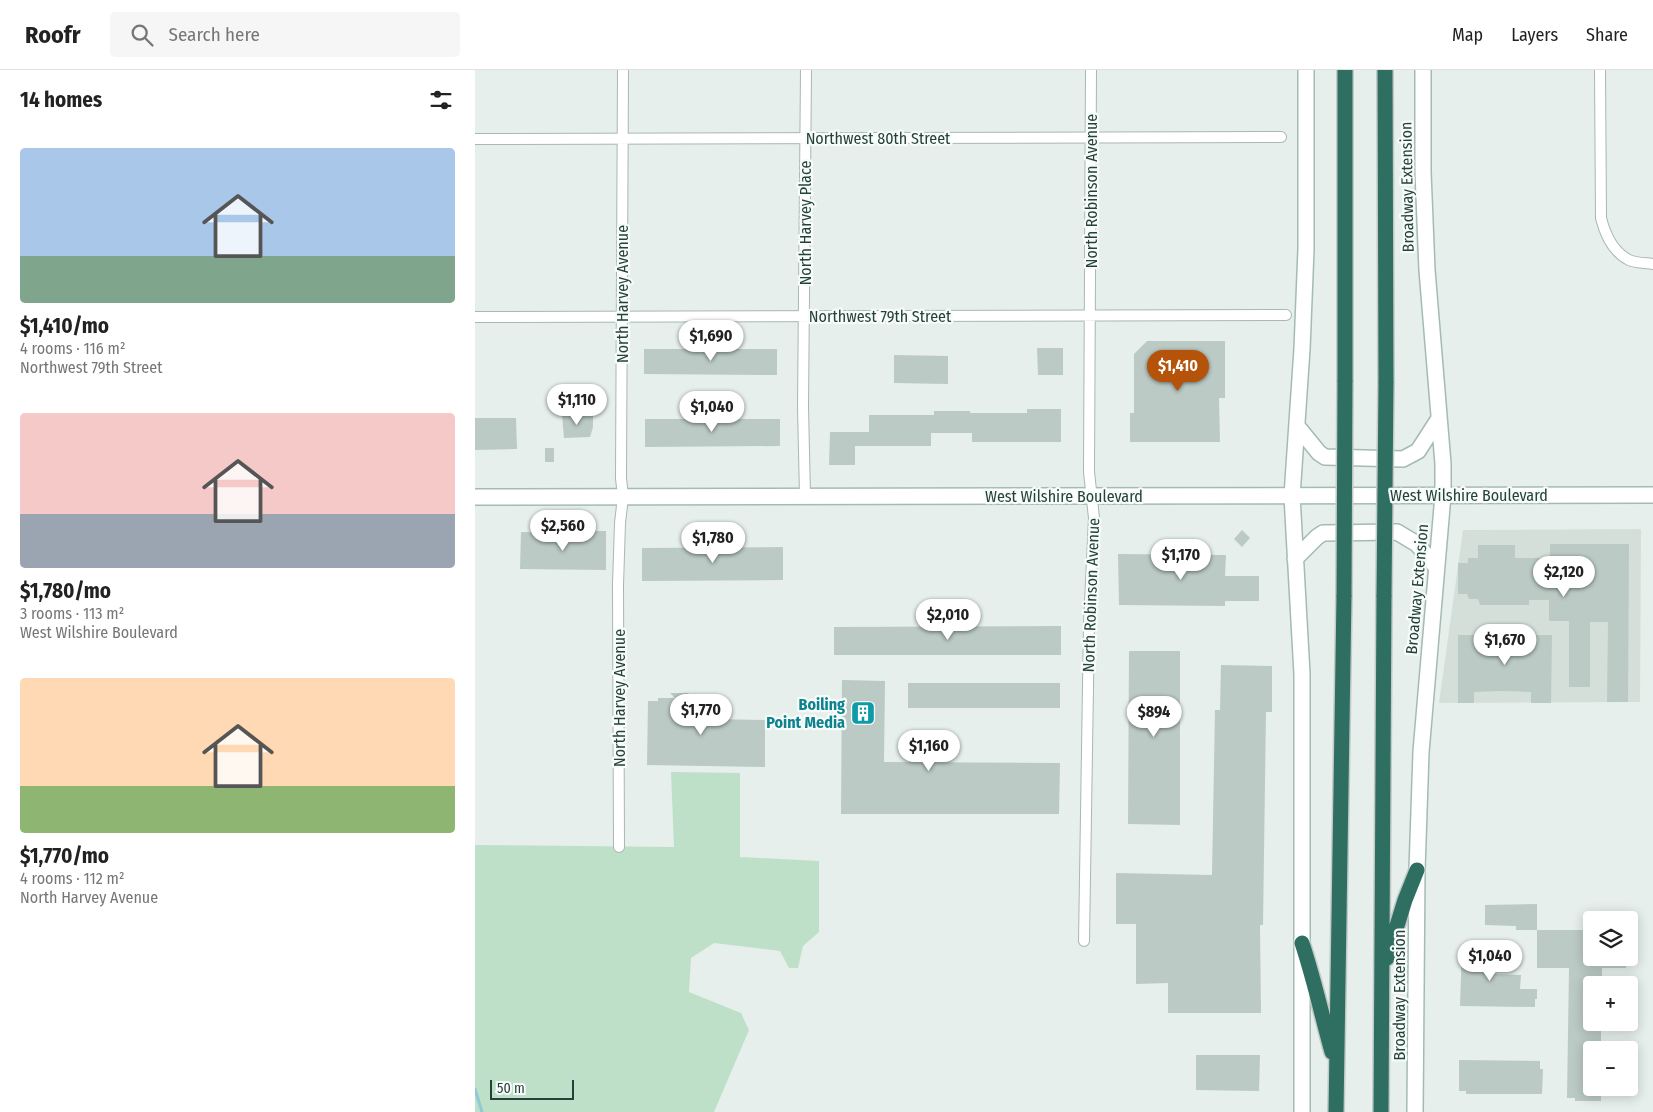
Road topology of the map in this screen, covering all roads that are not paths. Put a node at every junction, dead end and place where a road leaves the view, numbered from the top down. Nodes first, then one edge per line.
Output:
1 (623, 70) edge
2 (806, 70) edge
3 (1091, 70) edge
4 (1306, 70) edge
5 (1345, 70) edge
6 (1385, 70) edge
7 (1423, 70) edge
8 (1600, 70) edge
9 (1091, 137) junction
10 (1281, 137) dead end
11 (622, 138) junction
12 (806, 138) junction
13 (475, 139) edge
14 (1653, 264) edge
15 (1286, 315) dead end
16 (805, 316) junction
17 (1090, 316) junction
18 (475, 317) edge
19 (622, 317) junction
20 (1438, 420) junction
21 (1297, 426) junction
22 (1653, 495) edge
23 (805, 496) junction
24 (1092, 496) junction
25 (1292, 496) junction
26 (1443, 496) junction
27 (475, 497) edge
28 (623, 497) junction
29 (1295, 559) junction
30 (1436, 567) junction
31 (619, 847) dead end
32 (1417, 870) junction
33 (1085, 941) dead end
34 (1301, 943) junction
35 (1383, 974) junction
36 (1337, 1069) junction
37 (1301, 1112) edge
38 (1336, 1112) edge
39 (1381, 1112) edge
40 (1415, 1112) edge

1 - 11 street, North Harvey Avenue
2 - 12 street, North Harvey Place
3 - 9 street, North Robinson Avenue
4 - 21 main road
5 - 36 highway, bridge
6 - 35 highway, Broadway Extension, bridge
7 - 20 main road, Broadway Extension
8 - 14 street
9 - 10 street, Northwest 80th Street
9 - 12 street, Northwest 80th Street
9 - 17 street, North Robinson Avenue
11 - 12 street, Northwest 80th Street
11 - 13 street, Northwest 80th Street
11 - 19 street, North Harvey Avenue
12 - 16 street, North Harvey Place
15 - 17 street, Northwest 79th Street
16 - 17 street, Northwest 79th Street
16 - 19 street, Northwest 79th Street
16 - 23 street, North Harvey Place
17 - 24 street, North Robinson Avenue
18 - 19 street, Northwest 79th Street
19 - 28 street, North Harvey Avenue
20 - 21 main road
20 - 26 main road, Broadway Extension
21 - 25 main road
22 - 26 main road, West Wilshire Boulevard
23 - 24 main road, West Wilshire Boulevard
23 - 28 main road, West Wilshire Boulevard
24 - 25 main road, West Wilshire Boulevard
24 - 33 street, North Robinson Avenue
25 - 26 main road, West Wilshire Boulevard
25 - 29 main road
26 - 30 main road, Broadway Extension
27 - 28 main road, West Wilshire Boulevard
28 - 31 street, North Harvey Avenue
29 - 30 main road
29 - 34 main road
30 - 32 main road, Broadway Extension
32 - 35 highway
32 - 40 main road, Broadway Extension
34 - 36 highway
34 - 37 main road
35 - 39 highway, Broadway Extension
36 - 38 highway

